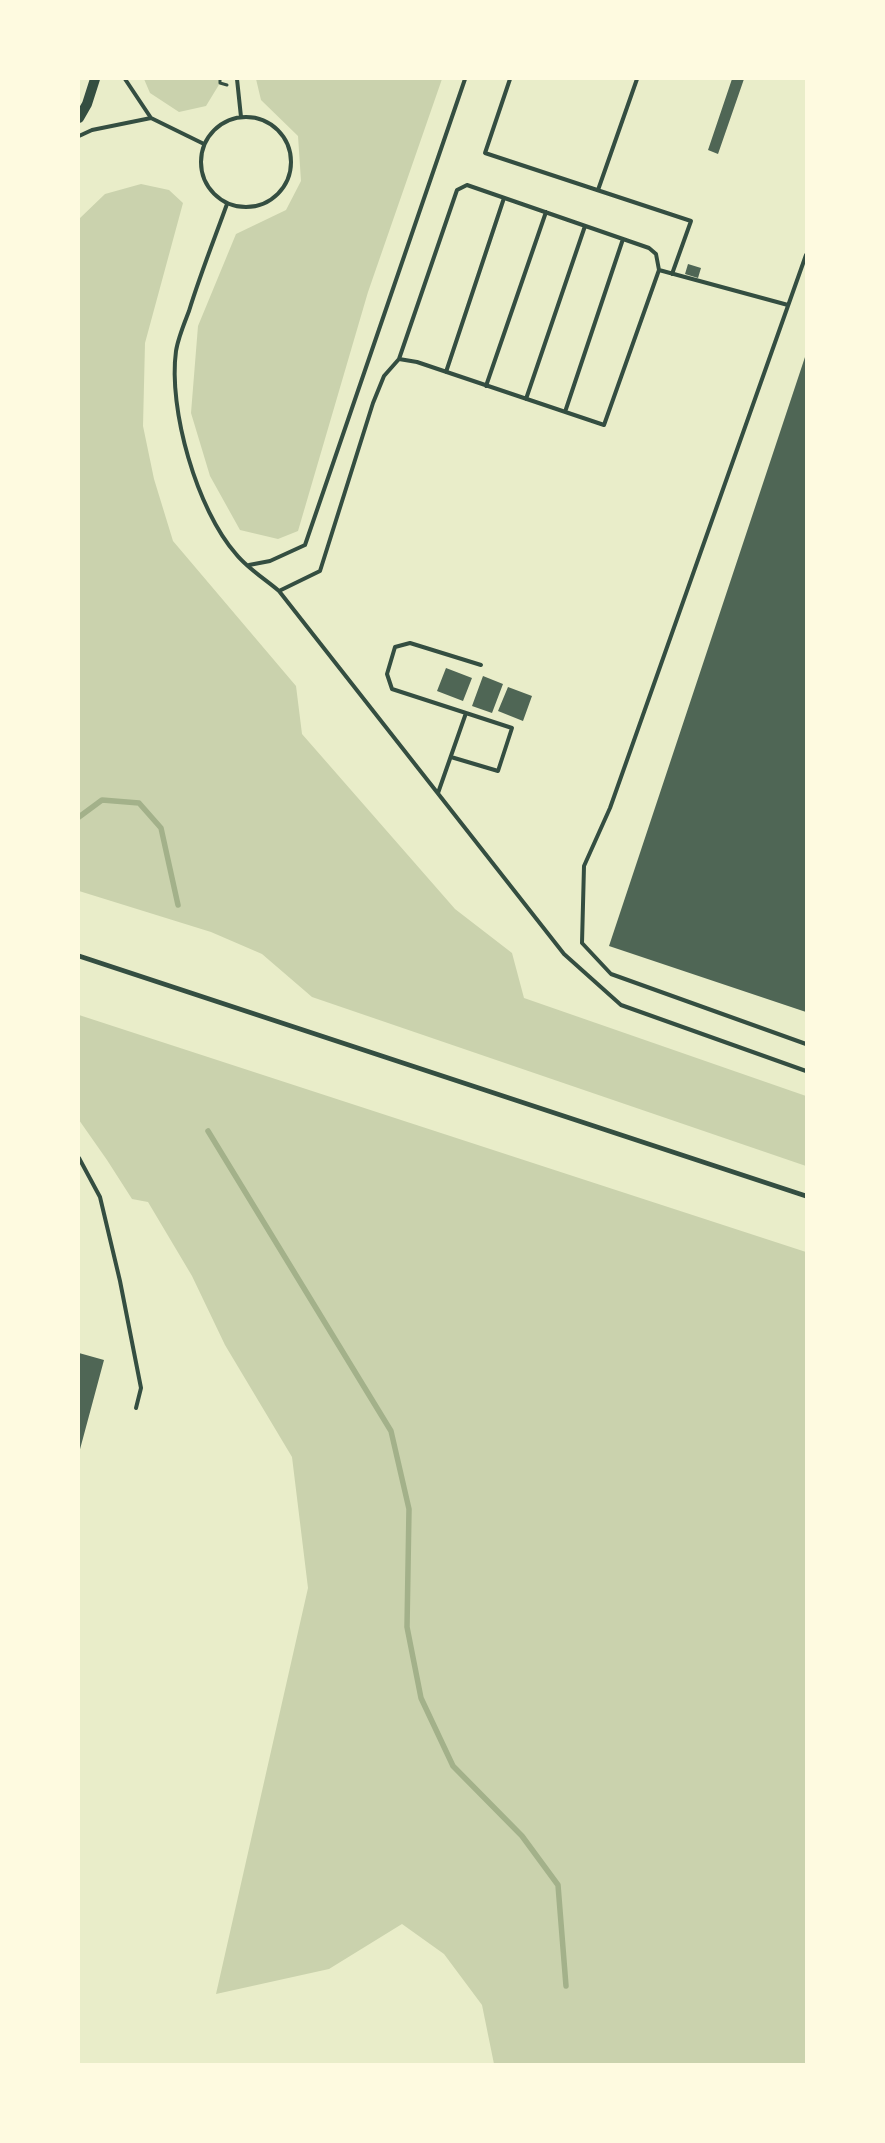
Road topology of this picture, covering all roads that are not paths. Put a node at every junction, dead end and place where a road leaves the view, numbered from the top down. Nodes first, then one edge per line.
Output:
1 (95, 79) edge
2 (125, 79) edge
3 (237, 79) edge
4 (465, 79) edge
5 (510, 79) edge
6 (637, 79) edge
7 (241, 117) junction
8 (79, 118) edge
9 (151, 118) junction
10 (79, 136) edge
11 (204, 144) junction
12 (598, 190) junction
13 (504, 198) junction
14 (227, 204) junction
15 (546, 212) junction
16 (585, 226) junction
17 (623, 239) junction
18 (806, 254) edge
19 (659, 270) junction
20 (672, 274) junction
21 (788, 305) junction
22 (399, 359) junction
23 (446, 372) junction
24 (486, 386) junction
25 (526, 399) junction
26 (565, 412) junction
27 (248, 565) junction
28 (279, 591) junction
29 (481, 665) dead end
30 (466, 713) junction
31 (451, 757) junction
32 (438, 793) junction
33 (79, 956) edge
34 (806, 1044) edge
35 (806, 1071) edge
36 (79, 1158) edge
37 (806, 1196) edge
38 (136, 1408) dead end

1 - 8 main road
2 - 9 lane
3 - 7 lane
4 - 27 lane
5 - 12 lane
6 - 12 lane
7 - 11 lane
7 - 14 lane
9 - 10 lane
9 - 11 lane
11 - 14 lane
12 - 20 lane
13 - 15 lane
13 - 22 lane
13 - 23 lane
14 - 27 lane
15 - 16 lane
15 - 24 lane
16 - 17 lane
16 - 25 lane
17 - 19 lane
17 - 26 lane
18 - 21 lane
19 - 20 lane
19 - 26 lane
20 - 21 lane
21 - 34 lane
22 - 23 lane
22 - 28 lane
23 - 24 lane
24 - 25 lane
25 - 26 lane
27 - 28 lane
28 - 32 lane
29 - 30 lane
30 - 31 lane
30 - 31 lane
31 - 32 lane
32 - 35 lane
33 - 37 street
36 - 38 lane

